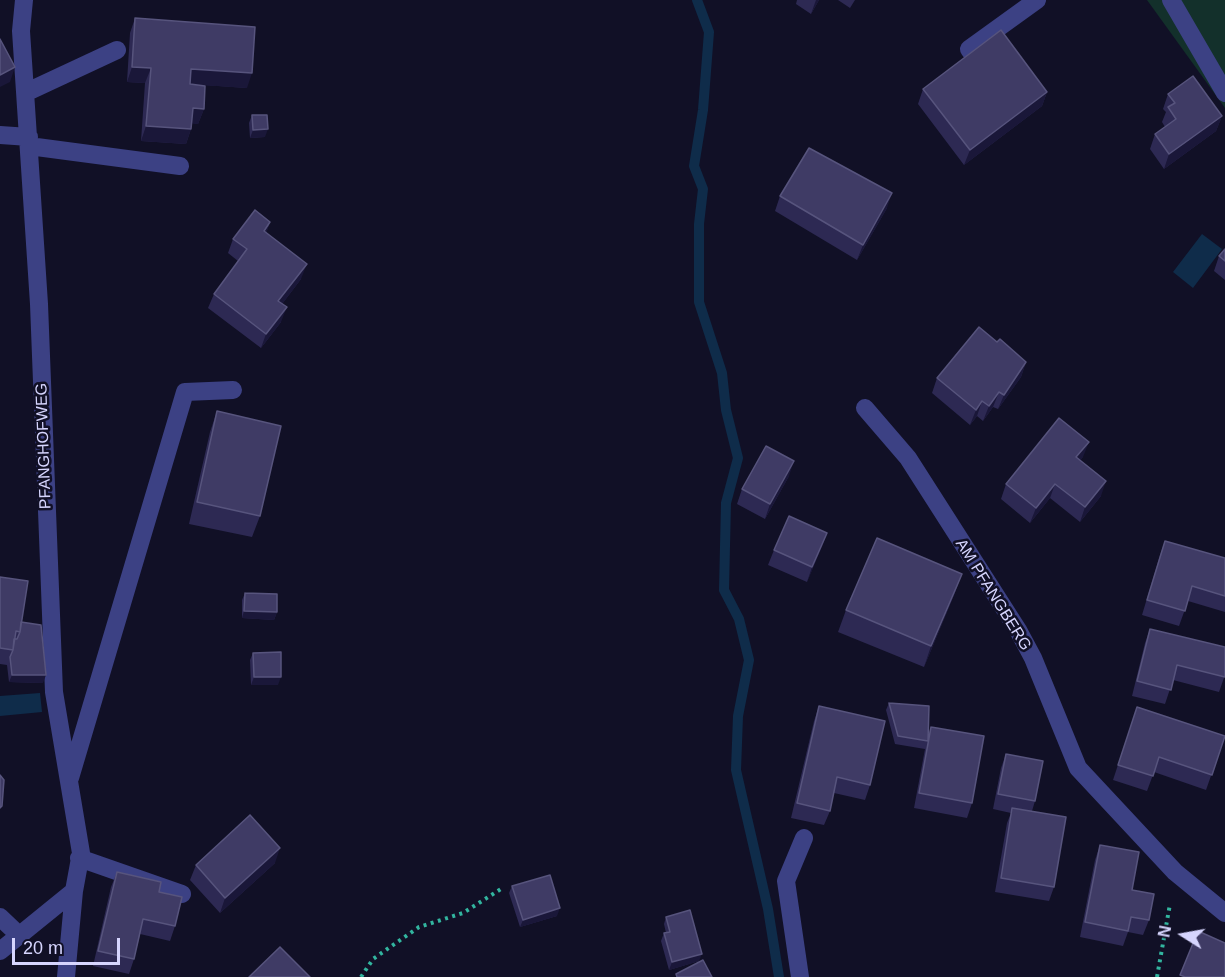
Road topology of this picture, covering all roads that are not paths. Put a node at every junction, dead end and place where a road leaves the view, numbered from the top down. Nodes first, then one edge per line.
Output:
1 (24, 0) edge
2 (1036, 0) edge
3 (1171, 0) edge
4 (117, 50) dead end
5 (976, 59) edge
6 (27, 92) junction
7 (1225, 93) edge
8 (0, 135) edge
9 (29, 142) junction
10 (180, 166) dead end
11 (233, 390) dead end
12 (865, 408) dead end
13 (69, 782) junction
14 (804, 838) dead end
15 (80, 858) junction
16 (74, 891) junction
17 (182, 894) edge
18 (1225, 913) edge
19 (0, 917) edge
20 (20, 936) junction
21 (0, 951) edge
22 (66, 977) edge
23 (800, 977) edge

1 - 6 street, PFANGHOFWEG
2 - 5 street
3 - 7 street
4 - 6 street
6 - 9 street, PFANGHOFWEG
8 - 9 street
9 - 10 street
9 - 13 street, PFANGHOFWEG
11 - 13 street
12 - 18 street, AM PFANGBERG
13 - 15 street, PFANGHOFWEG
14 - 23 street
15 - 16 street, PFANGHOFWEG
15 - 17 street
16 - 20 street
16 - 22 street, PFANGHOFWEG
19 - 20 street
20 - 21 street

